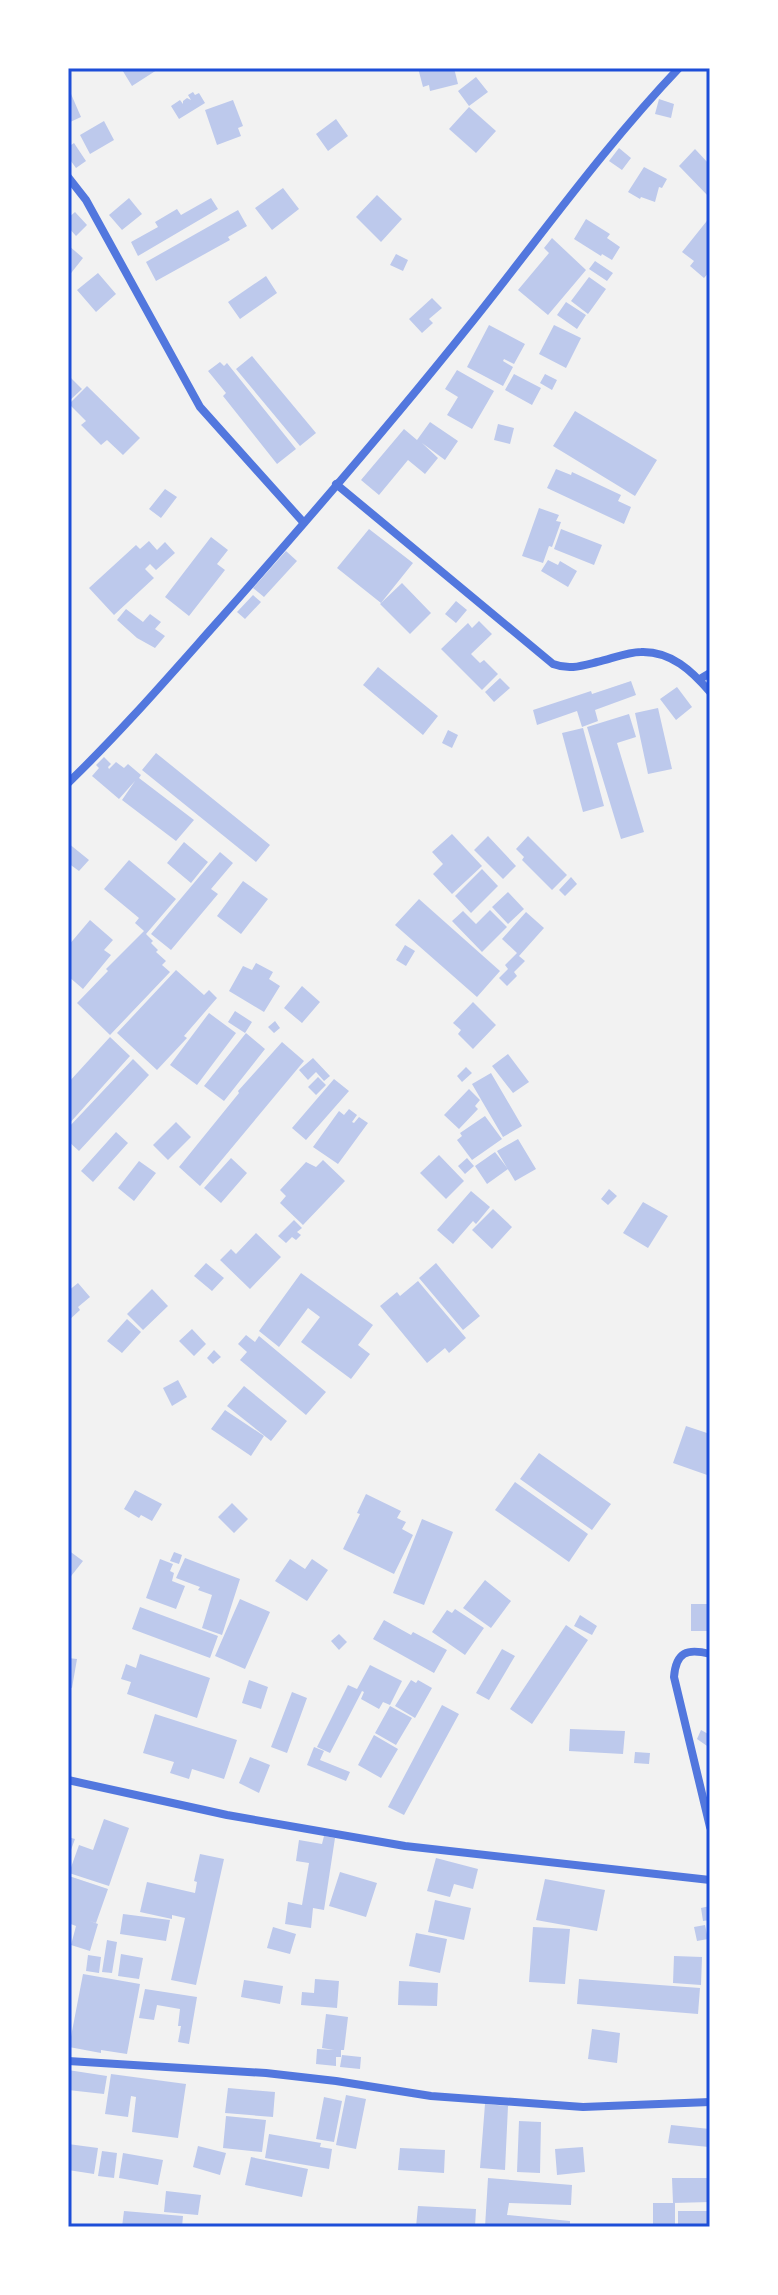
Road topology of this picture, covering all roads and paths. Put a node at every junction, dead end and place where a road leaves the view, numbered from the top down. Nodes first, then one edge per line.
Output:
1 (679, 68) edge
2 (68, 177) edge
3 (336, 484) junction
4 (304, 523) junction
5 (710, 673) edge
6 (700, 679) junction
7 (710, 692) edge
8 (68, 783) edge
9 (710, 1654) edge
10 (68, 1780) edge
11 (710, 1827) edge
12 (710, 1880) edge
13 (68, 2061) edge
14 (710, 2102) edge

1 - 3 street
2 - 4 street
3 - 4 street
3 - 6 street
4 - 8 street
5 - 6 street
6 - 7 street
9 - 11 street
10 - 12 street
13 - 14 street

